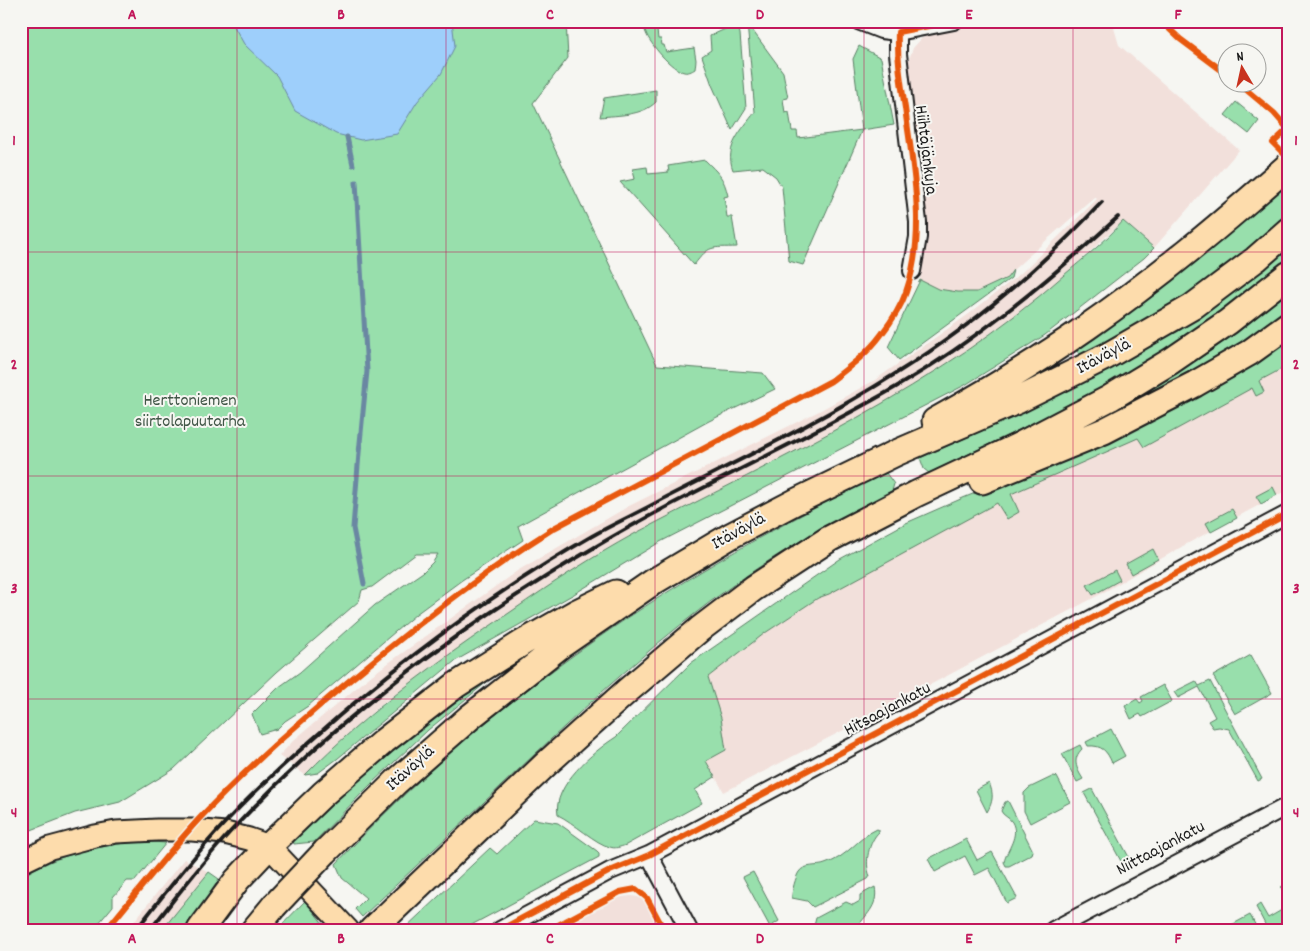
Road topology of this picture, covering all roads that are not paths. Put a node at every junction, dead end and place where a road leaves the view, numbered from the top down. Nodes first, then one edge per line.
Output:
1 (858, 21) edge
2 (954, 21) edge
3 (898, 32) junction
4 (1289, 165) edge
5 (1289, 230) edge
6 (912, 271) dead end
7 (1289, 274) edge
8 (1289, 324) edge
9 (855, 473) junction
10 (1289, 513) edge
11 (732, 535) junction
12 (754, 588) junction
13 (1289, 804) edge
14 (269, 846) junction
15 (649, 855) junction
16 (21, 862) edge
17 (379, 923) edge
18 (200, 930) edge
19 (254, 930) edge
20 (348, 930) edge
21 (500, 930) edge
22 (689, 930) edge
23 (1053, 930) edge

1 - 3 street
2 - 3 street
3 - 6 street, Hiihtäjänkuja
4 - 9 highway
5 - 9 highway, Itäväylä
7 - 12 highway, Itäväylä
8 - 12 highway
9 - 11 highway, Itäväylä
10 - 15 street, Hitsaajankatu
11 - 14 highway
11 - 19 highway, Itäväylä, bridge
12 - 17 highway, Itäväylä
13 - 23 street, Niittaajankatu
14 - 16 main road
14 - 18 highway
14 - 20 main road
15 - 21 street, Hitsaajankatu
15 - 22 street

